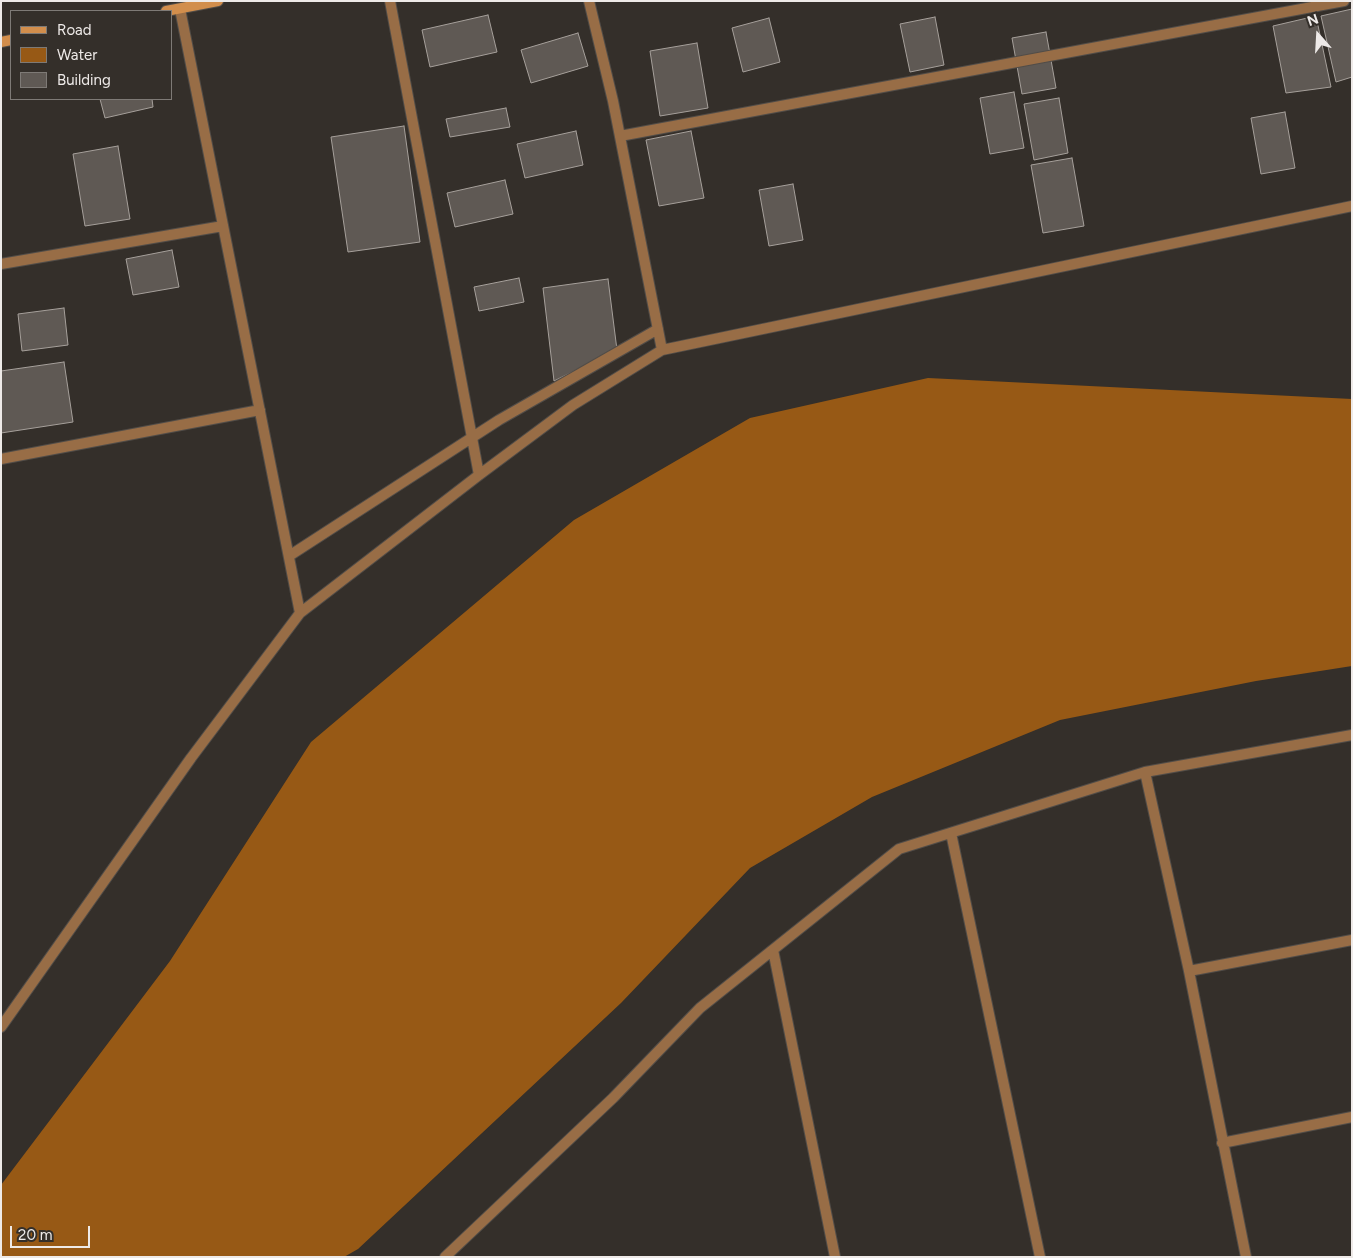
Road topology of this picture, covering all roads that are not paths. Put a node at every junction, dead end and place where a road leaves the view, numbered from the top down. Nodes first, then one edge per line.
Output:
1 (218, 1) edge
2 (390, 1) edge
3 (588, 1) edge
4 (1344, 1) edge
5 (180, 9) junction
6 (172, 10) edge
7 (620, 136) junction
8 (1352, 206) edge
9 (223, 226) junction
10 (1, 264) edge
11 (658, 329) junction
12 (662, 350) junction
13 (260, 410) junction
14 (472, 438) junction
15 (1, 459) edge
16 (479, 475) junction
17 (289, 556) junction
18 (300, 613) junction
19 (1352, 735) edge
20 (1145, 772) junction
21 (951, 833) junction
22 (1352, 940) edge
23 (773, 950) junction
24 (1189, 970) junction
25 (1, 1027) edge
26 (1352, 1117) edge
27 (1222, 1143) junction
28 (445, 1257) edge
29 (836, 1257) edge
30 (1040, 1257) edge
31 (1246, 1257) edge

1 - 5 street
2 - 14 street
3 - 7 street
4 - 7 street
5 - 6 street
5 - 9 street
7 - 11 street
8 - 12 street
9 - 10 street
9 - 13 street
11 - 12 street
11 - 14 street
12 - 16 street
13 - 15 street
13 - 17 street
14 - 16 street
14 - 17 street
16 - 18 street
17 - 18 street
18 - 25 street
19 - 20 street
20 - 21 street
20 - 24 street
21 - 23 street
21 - 30 street
22 - 24 street
23 - 28 street
23 - 29 street
24 - 27 street
26 - 27 street
27 - 31 street

